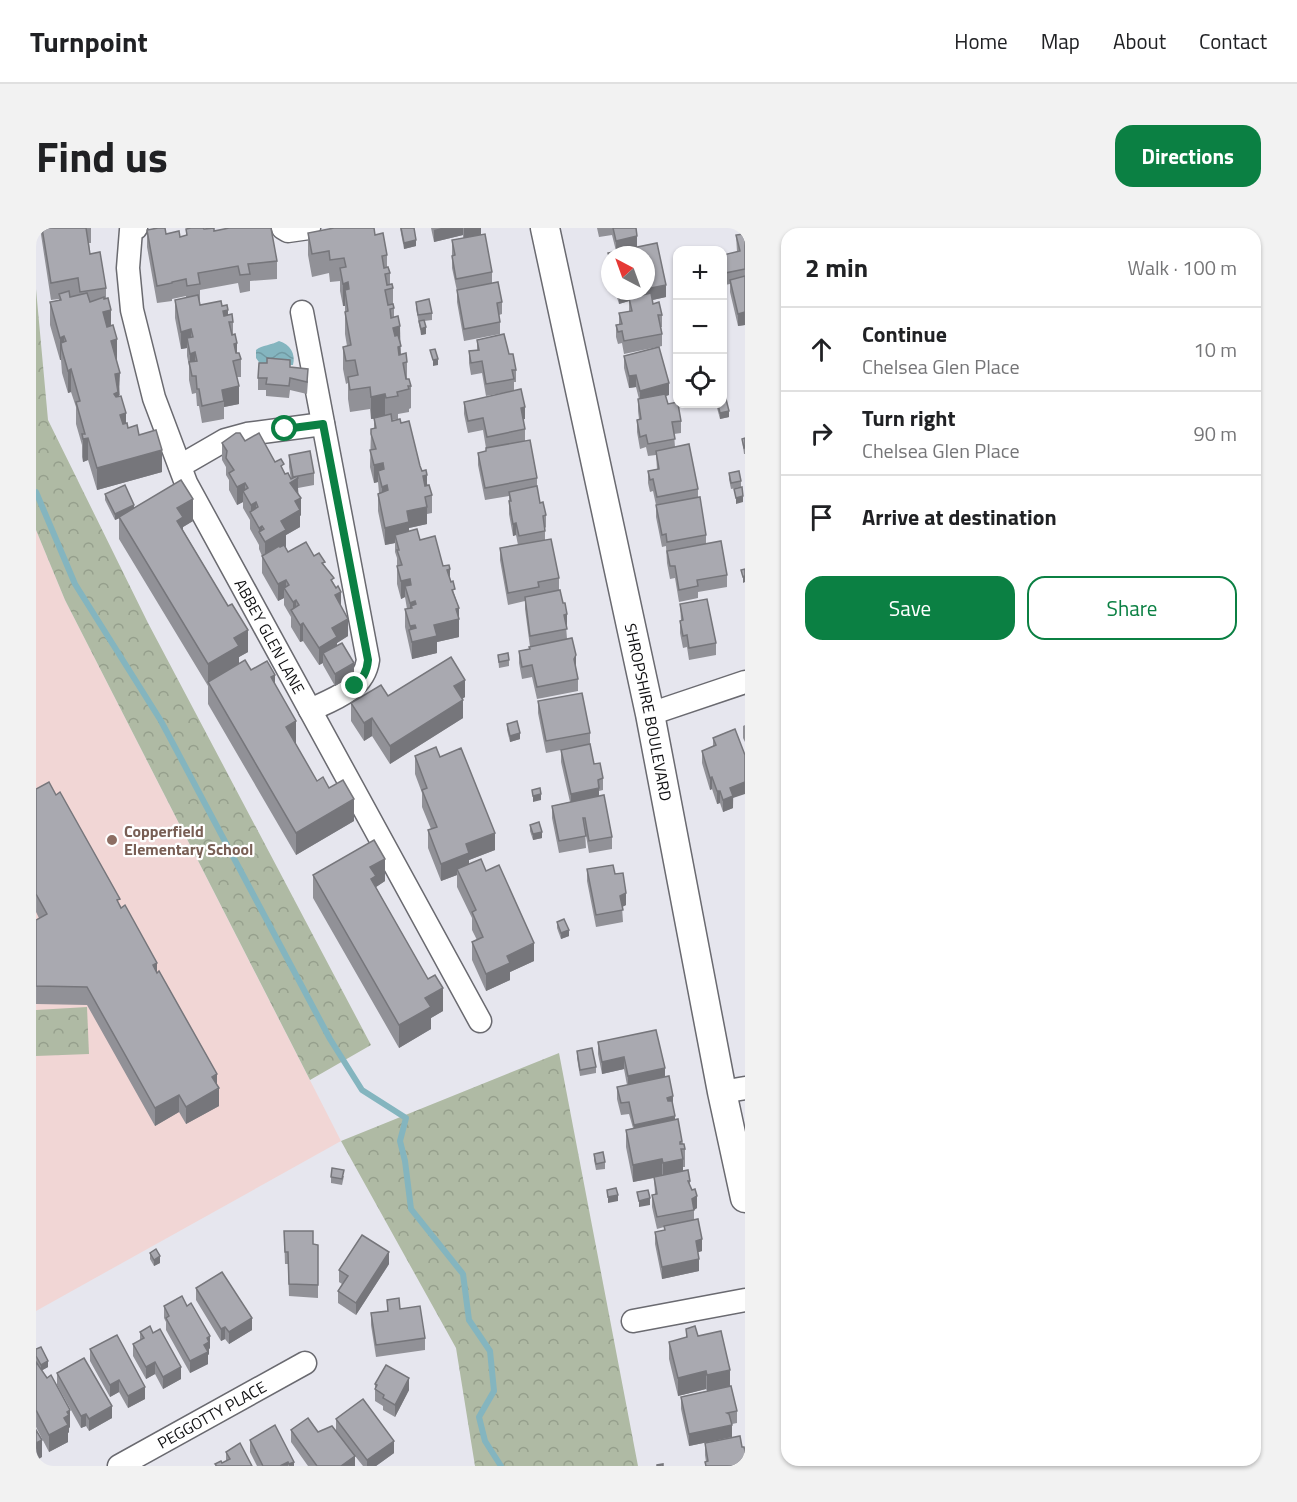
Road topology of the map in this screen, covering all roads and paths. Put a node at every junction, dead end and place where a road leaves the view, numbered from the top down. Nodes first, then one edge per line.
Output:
1 (283, 228) edge
2 (309, 228) edge
3 (545, 228) edge
4 (133, 229) edge
5 (302, 312) dead end
6 (323, 424) junction
7 (180, 466) junction
8 (745, 682) edge
9 (310, 710) junction
10 (650, 714) junction
11 (480, 1021) dead end
12 (734, 1090) edge
13 (745, 1198) edge
14 (745, 1300) edge
15 (633, 1321) dead end
16 (305, 1363) dead end
17 (119, 1466) edge

1 - 2 street
3 - 10 street, SHROPSHIRE BOULEVARD
4 - 7 street, ABBEY GLEN LANE
5 - 6 street
6 - 7 street
6 - 9 street
7 - 9 street, ABBEY GLEN LANE
8 - 10 street
9 - 11 street, ABBEY GLEN LANE
10 - 12 street, SHROPSHIRE BOULEVARD
12 - 13 street, SHROPSHIRE BOULEVARD
14 - 15 street
16 - 17 street, PEGGOTTY PLACE

